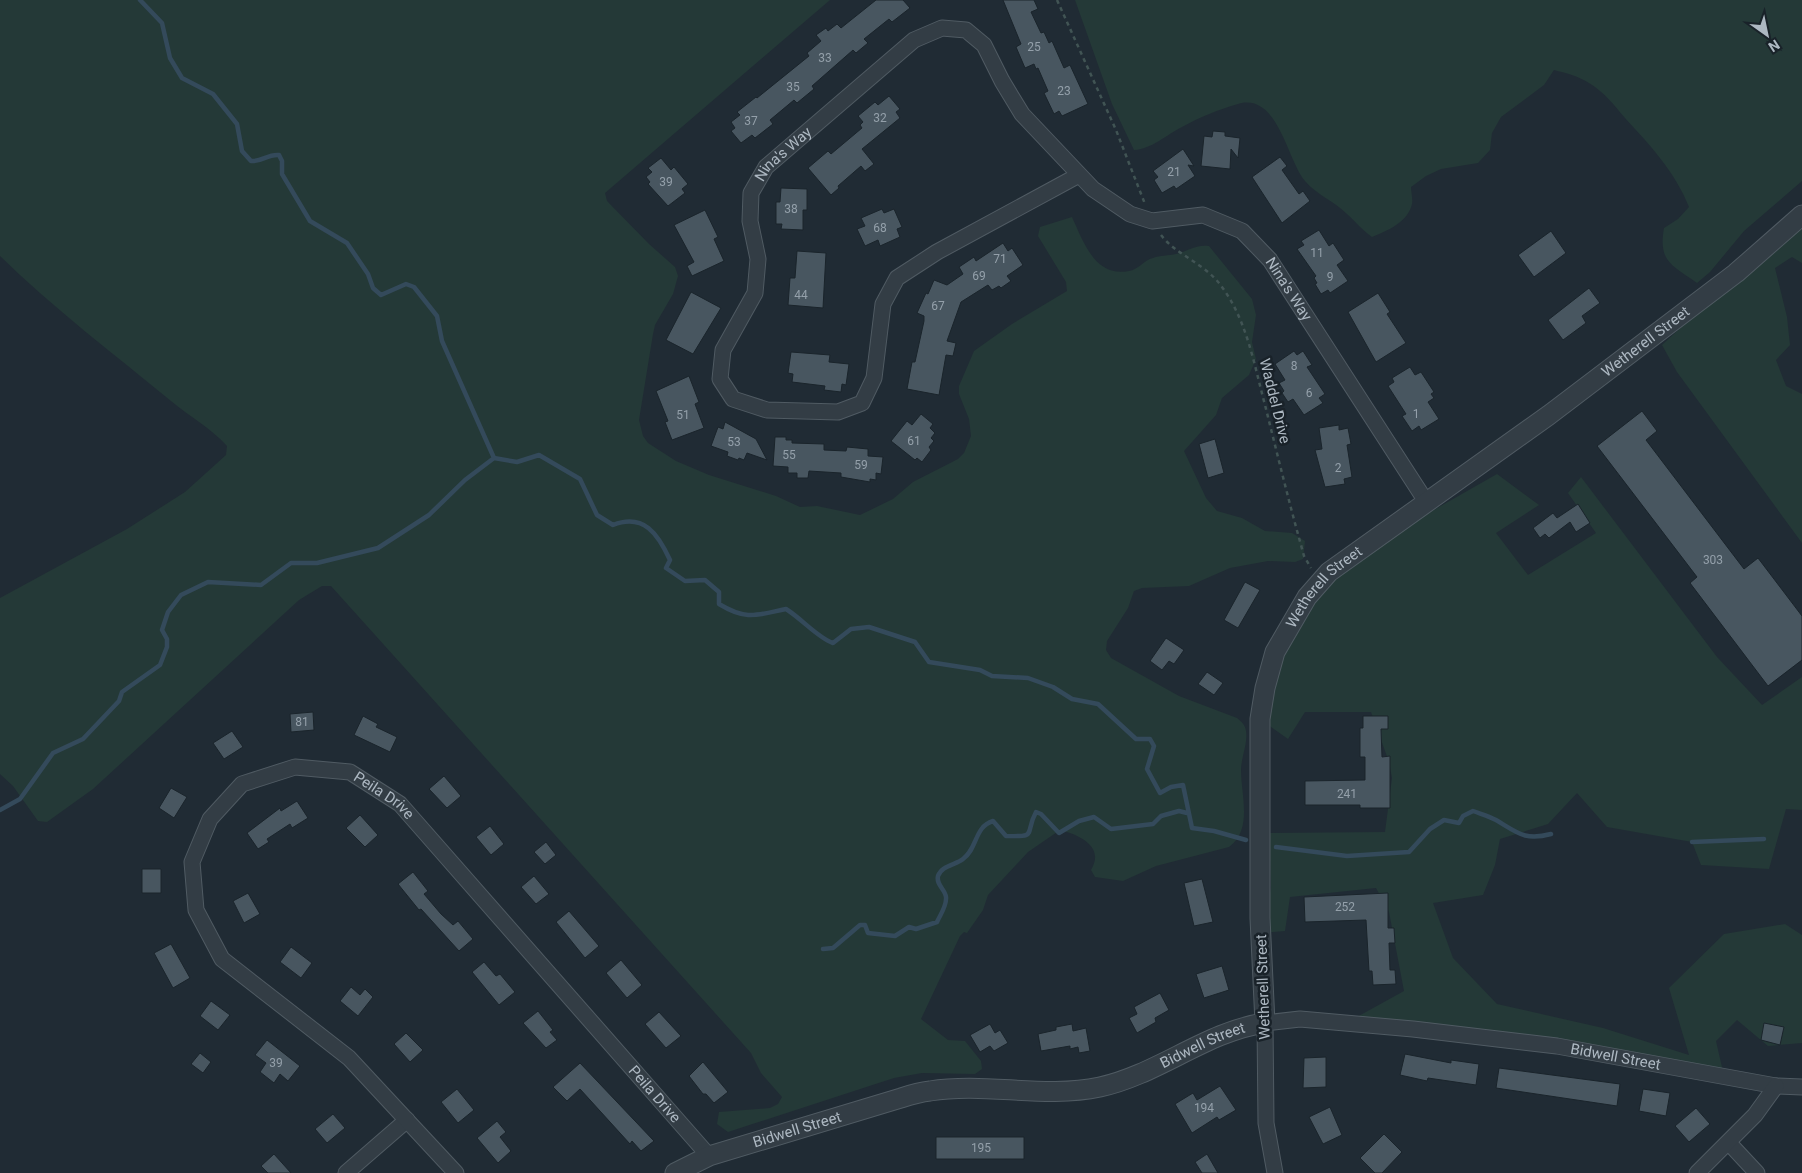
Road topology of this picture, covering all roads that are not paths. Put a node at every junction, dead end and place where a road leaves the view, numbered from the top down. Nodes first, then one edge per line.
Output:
1 (1080, 175) junction
2 (1802, 215) edge
3 (1427, 503) junction
4 (1266, 1023) junction
5 (1776, 1086) junction
6 (1802, 1087) edge
7 (407, 1120) junction
8 (1728, 1143) junction
9 (709, 1156) junction
10 (346, 1173) edge
11 (456, 1173) edge
12 (675, 1173) edge
13 (1275, 1173) edge
14 (1697, 1173) edge
15 (1756, 1173) edge

1 - 1 street, Nina's Way
1 - 3 street, Nina's Way
2 - 3 street, Wetherell Street
3 - 4 street, Wetherell Street
4 - 5 street, Bidwell Street
4 - 9 street, Bidwell Street
4 - 13 street, Wetherell Street
5 - 6 street, Bidwell Street
5 - 8 street
7 - 9 street, Peila Drive
7 - 10 street
7 - 11 street, Peila Drive
8 - 14 street
8 - 15 street
9 - 12 street, Bidwell Street

